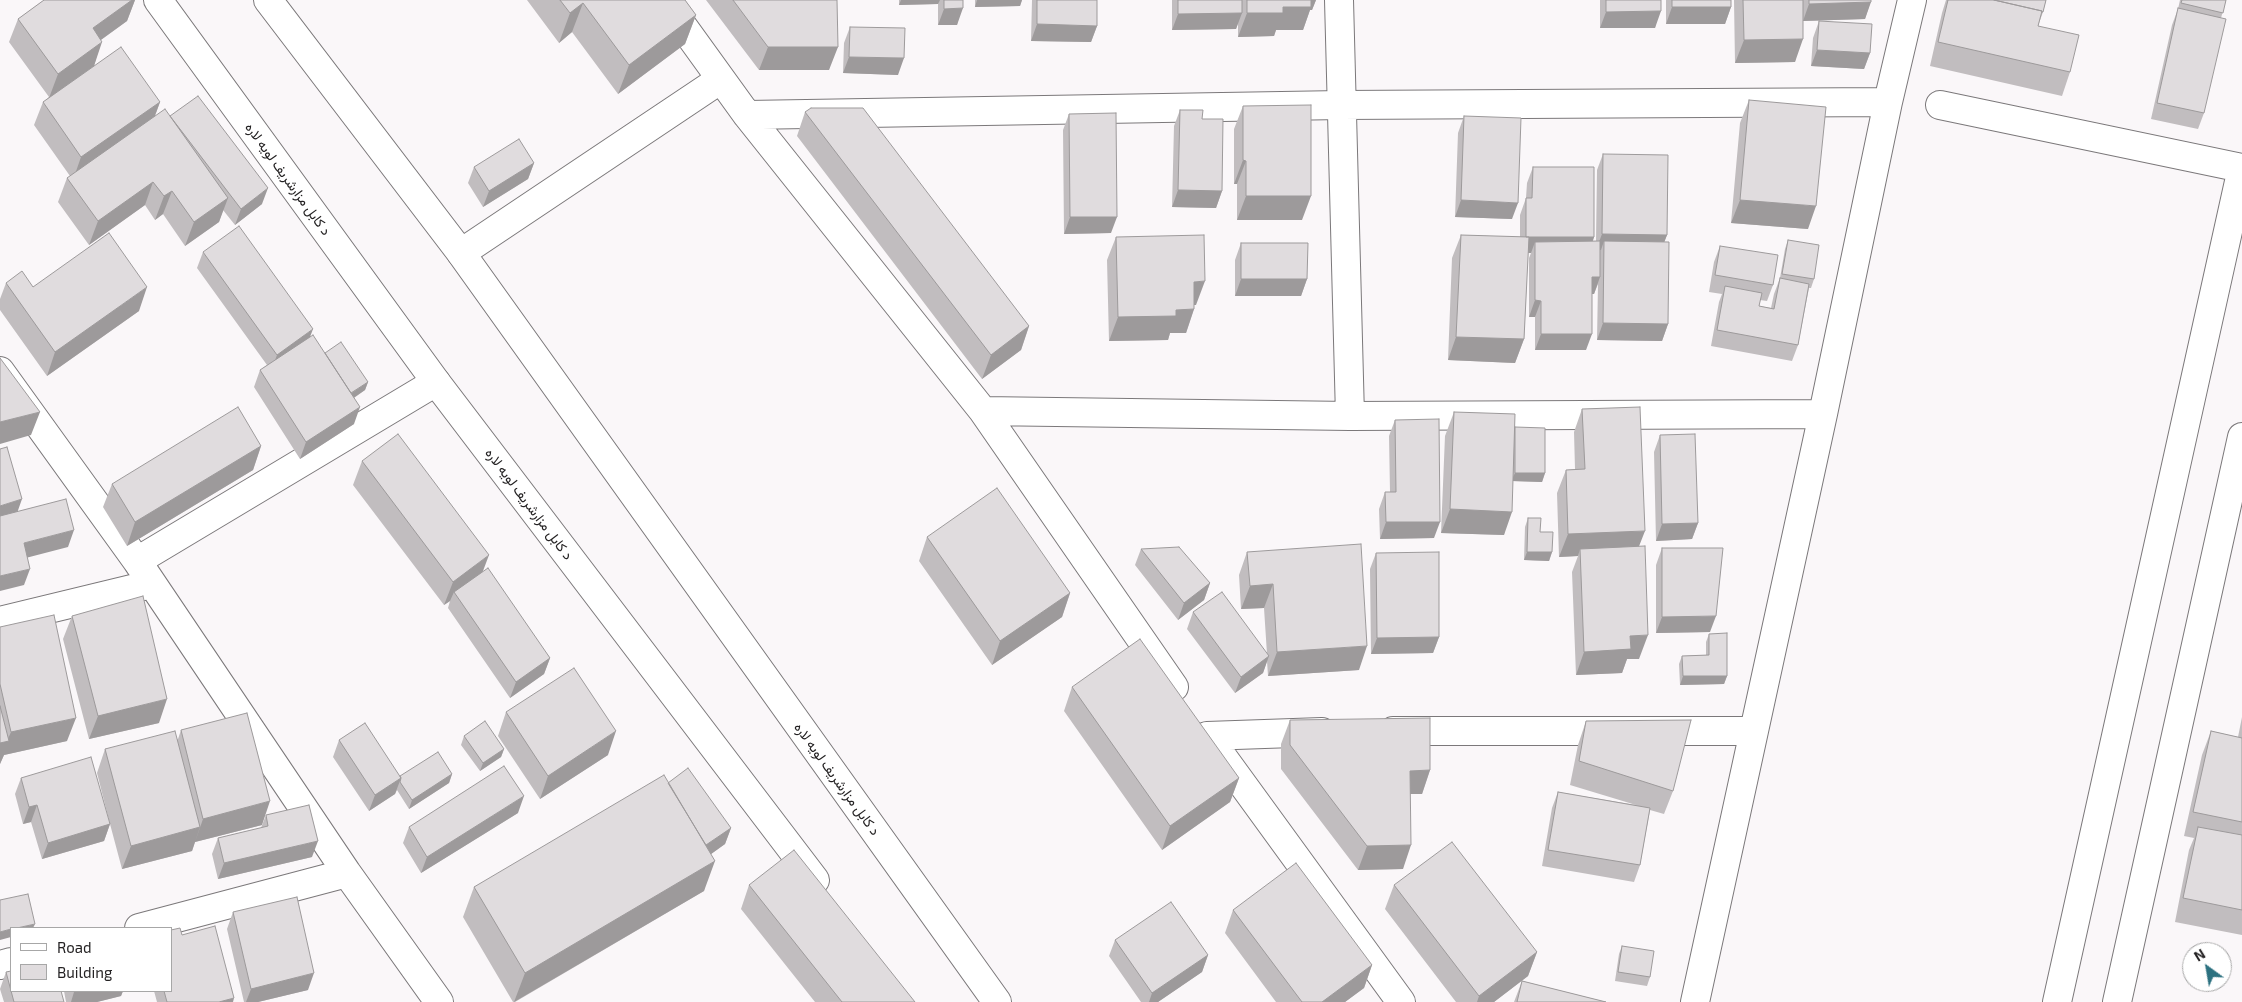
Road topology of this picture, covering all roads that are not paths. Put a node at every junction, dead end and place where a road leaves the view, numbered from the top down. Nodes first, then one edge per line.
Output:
1 (158, 0) edge
2 (268, 0) edge
3 (664, 0) edge
4 (1338, 0) edge
5 (1912, 0) edge
6 (721, 79) junction
7 (1888, 102) junction
8 (1341, 105) junction
9 (1940, 105) dead end
10 (747, 115) junction
11 (2242, 168) edge
12 (461, 252) junction
13 (0, 371) edge
14 (436, 382) junction
15 (984, 411) junction
16 (1823, 414) junction
17 (1350, 416) junction
18 (2242, 437) edge
19 (137, 562) junction
20 (152, 584) junction
21 (0, 621) edge
22 (1198, 722) junction
23 (1371, 731) edge
24 (1754, 731) junction
25 (1342, 732) edge
26 (347, 873) junction
27 (830, 899) edge
28 (143, 927) edge
29 (439, 1002) edge
30 (997, 1002) edge
31 (1401, 1002) edge
32 (1695, 1002) edge
33 (2057, 1002) edge
34 (2117, 1002) edge

1 - 14 main road, د کابل مزارشریف لویه لاره
2 - 12 main road, د کابل مزارشریف لویه لاره
3 - 6 main road
4 - 8 main road
5 - 7 main road
6 - 10 main road
6 - 12 main road
7 - 8 main road
7 - 16 main road
8 - 10 main road
8 - 17 main road
9 - 11 main road
10 - 15 main road
11 - 33 main road
12 - 30 main road, د کابل مزارشریف لویه لاره
13 - 19 main road
14 - 19 main road
14 - 27 main road, د کابل مزارشریف لویه لاره
15 - 17 main road
15 - 22 main road
16 - 17 main road
16 - 24 main road
18 - 34 main road
19 - 20 main road
20 - 21 main road
20 - 26 main road
22 - 25 main road
22 - 31 main road
23 - 24 main road
24 - 32 main road
26 - 28 main road
26 - 29 main road

